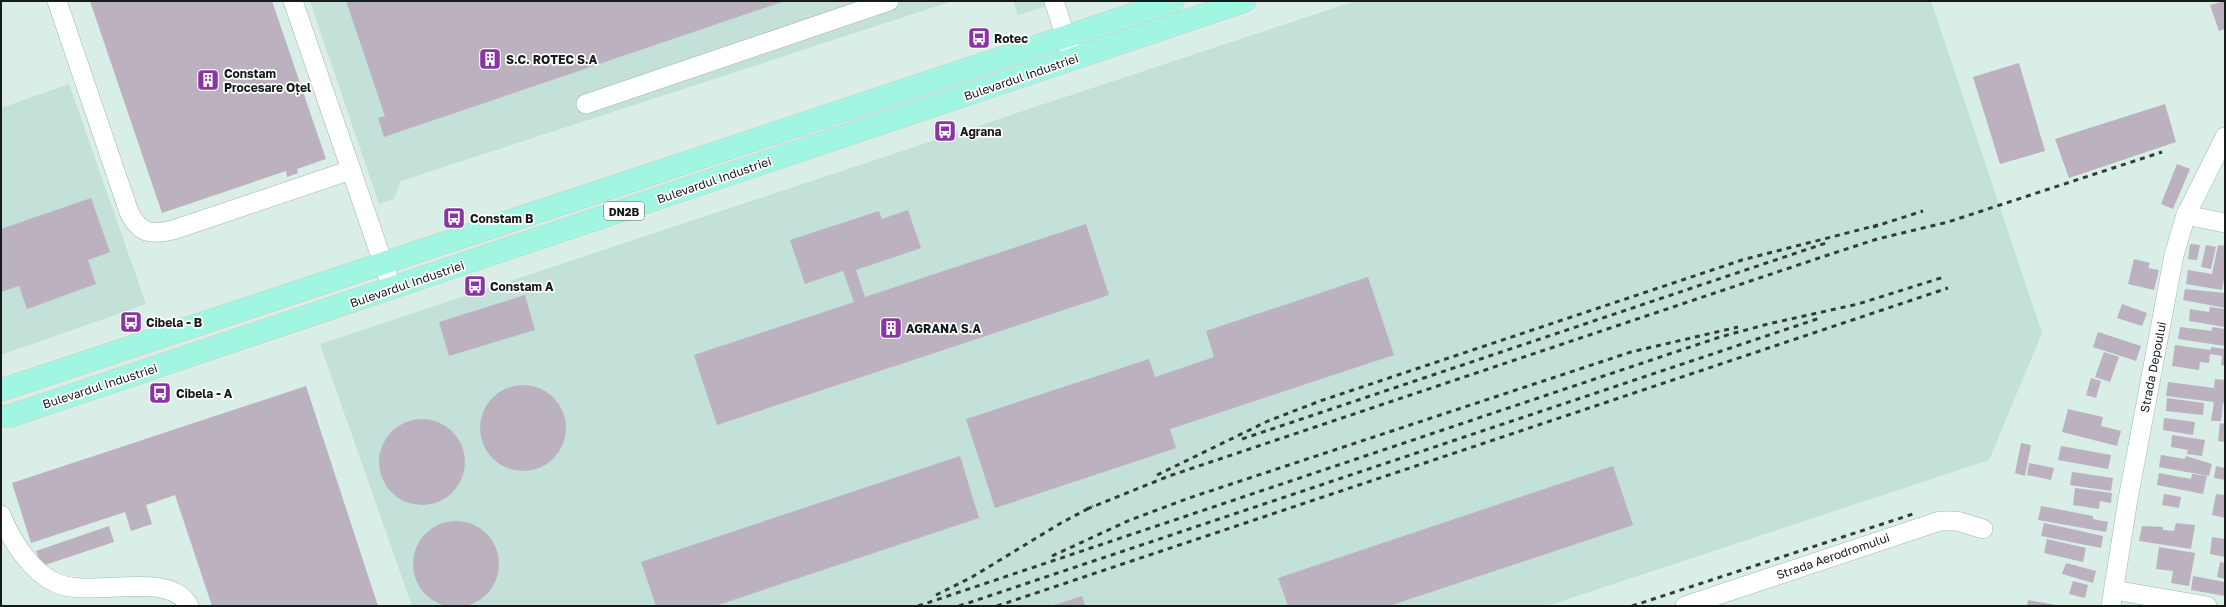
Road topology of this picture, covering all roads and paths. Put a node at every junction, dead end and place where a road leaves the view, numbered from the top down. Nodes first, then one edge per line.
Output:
1 (57, 1) edge
2 (293, 1) edge
3 (889, 1) edge
4 (1054, 1) edge
5 (1174, 1) edge
6 (1245, 1) edge
7 (1066, 37) junction
8 (1073, 59) junction
9 (586, 104) dead end
10 (2225, 137) edge
11 (351, 170) junction
12 (2186, 215) junction
13 (2225, 223) edge
14 (384, 265) junction
15 (392, 289) junction
16 (1, 390) edge
17 (1, 416) edge
18 (1, 515) edge
19 (1983, 529) dead end
20 (2112, 598) edge
21 (189, 606) edge
22 (1685, 606) edge
23 (2207, 606) edge

1 - 11 street
2 - 11 street
3 - 9 street
4 - 7 street
5 - 7 main road, Bulevardul Industriei / DN2B
6 - 8 main road, Bulevardul Industriei / DN2B
7 - 8 street
7 - 14 main road, Bulevardul Industriei / DN2B
8 - 15 main road, Bulevardul Industriei / DN2B
10 - 12 street, Strada Depoului
11 - 14 street
12 - 13 street
12 - 20 street, Strada Depoului
14 - 15 street
14 - 16 main road, Bulevardul Industriei / DN2B
15 - 17 main road, Bulevardul Industriei / DN2B
18 - 21 street
19 - 22 street, Strada Aerodromului
20 - 23 street

